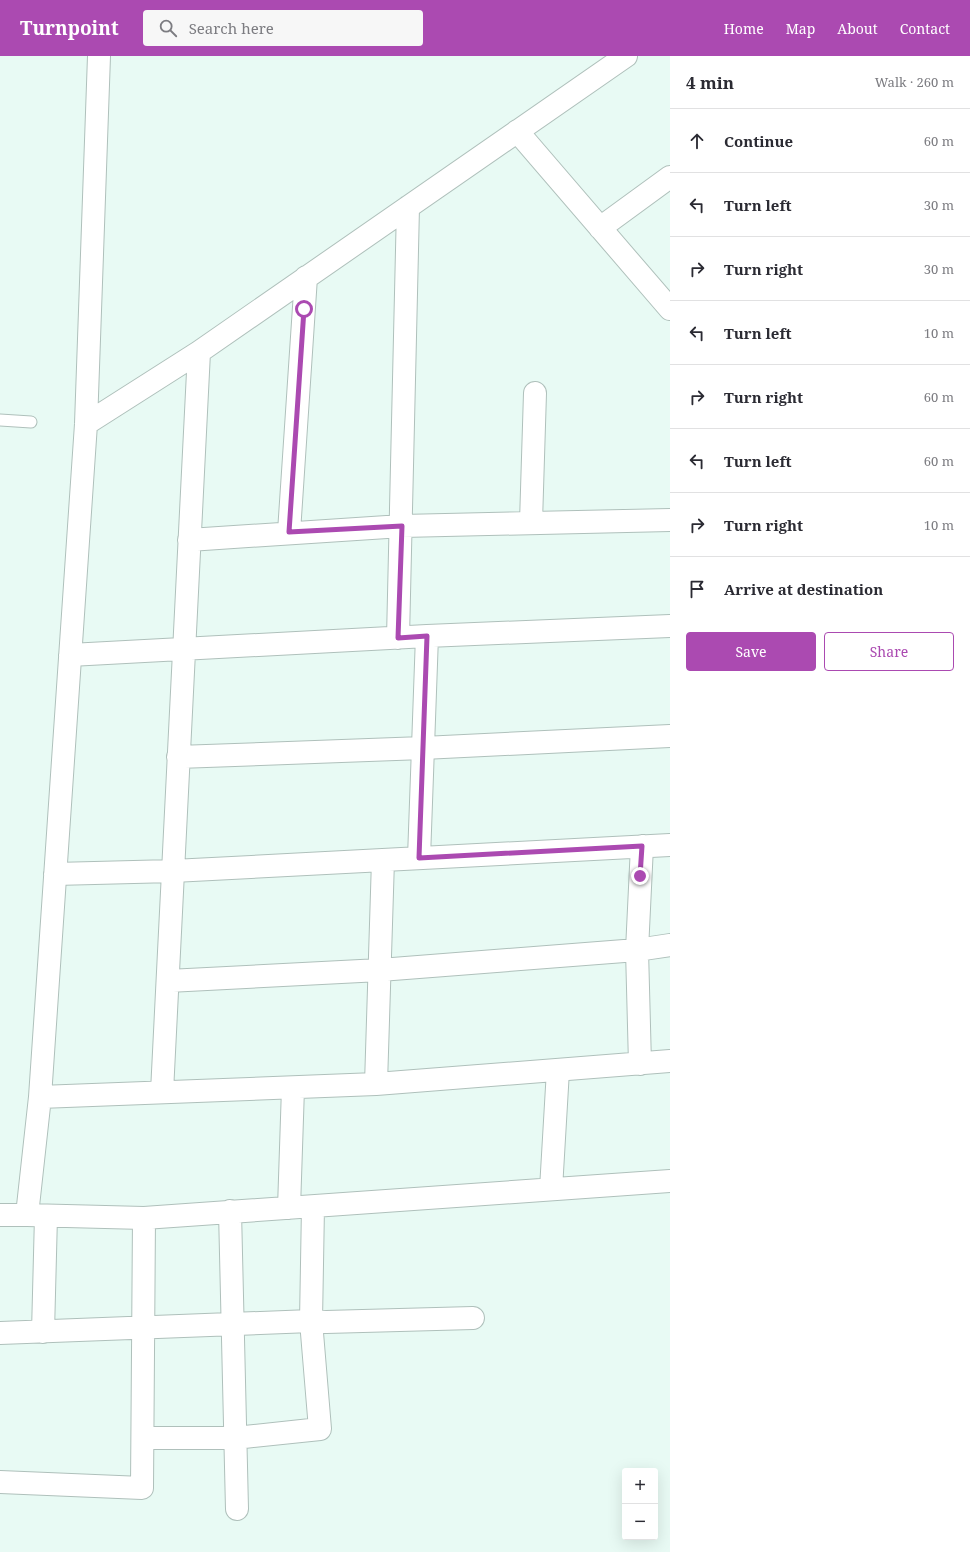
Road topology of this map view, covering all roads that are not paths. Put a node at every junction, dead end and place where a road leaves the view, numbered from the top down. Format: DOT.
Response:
graph roads {
  1 [pos="100,56"];
  2 [pos="626,56"];
  3 [pos="517,132"];
  4 [pos="670,177"];
  5 [pos="408,207"];
  6 [pos="600,228"];
  7 [pos="306,277"];
  8 [pos="670,309"];
  9 [pos="199,352"];
  10 [pos="535,393"];
  11 [pos="0,420"];
  12 [pos="31,422"];
  13 [pos="86,424"];
  14 [pos="670,520"];
  15 [pos="531,522"];
  16 [pos="402,526"];
  17 [pos="289,532"];
  18 [pos="189,540"];
  19 [pos="670,626"];
  20 [pos="427,636"];
  21 [pos="398,638"];
  22 [pos="184,649"];
  23 [pos="70,655"];
  24 [pos="670,736"];
  25 [pos="423,748"];
  26 [pos="178,757"];
  27 [pos="670,845"];
  28 [pos="642,846"];
  29 [pos="419,858"];
  30 [pos="383,860"];
  31 [pos="173,872"];
  32 [pos="55,874"];
  33 [pos="670,945"];
  34 [pos="637,950"];
  35 [pos="380,970"];
  36 [pos="168,981"];
  37 [pos="670,1061"];
  38 [pos="640,1064"];
  39 [pos="558,1070"];
  40 [pos="376,1084"];
  41 [pos="293,1088"];
  42 [pos="162,1092"];
  43 [pos="40,1097"];
  44 [pos="670,1181"];
  45 [pos="551,1189"];
  46 [pos="313,1207"];
  47 [pos="289,1208"];
  48 [pos="230,1211"];
  49 [pos="0,1215"];
  50 [pos="36,1216"];
  51 [pos="144,1218"];
  52 [pos="473,1318"];
  53 [pos="311,1321"];
  54 [pos="232,1324"];
  55 [pos="144,1328"];
  56 [pos="42,1332"];
  57 [pos="0,1333"];
  58 [pos="143,1438"];
  59 [pos="235,1438"];
  60 [pos="0,1482"];
  61 [pos="237,1509"];
  1 -- 13 [label="street"];
  2 -- 3 [label="street"];
  3 -- 5 [label="street"];
  3 -- 6 [label="street"];
  4 -- 6 [label="street"];
  5 -- 7 [label="street"];
  5 -- 16 [label="street"];
  6 -- 8 [label="street"];
  7 -- 9 [label="street"];
  7 -- 17 [label="street"];
  9 -- 13 [label="street"];
  9 -- 18 [label="street"];
  10 -- 15 [label="street"];
  11 -- 12 [label="lane"];
  13 -- 23 [label="street"];
  14 -- 15 [label="street"];
  15 -- 16 [label="street"];
  16 -- 17 [label="street"];
  16 -- 21 [label="street"];
  17 -- 18 [label="street"];
  18 -- 22 [label="street"];
  19 -- 20 [label="street"];
  20 -- 21 [label="street"];
  20 -- 25 [label="street"];
  21 -- 22 [label="street"];
  22 -- 23 [label="street"];
  22 -- 26 [label="street"];
  23 -- 32 [label="street"];
  24 -- 25 [label="street"];
  25 -- 26 [label="street"];
  25 -- 29 [label="street"];
  26 -- 31 [label="street"];
  27 -- 28 [label="street"];
  28 -- 29 [label="street"];
  28 -- 34 [label="street"];
  29 -- 30 [label="street"];
  30 -- 31 [label="street"];
  30 -- 35 [label="street"];
  31 -- 32 [label="street"];
  31 -- 36 [label="street"];
  32 -- 43 [label="street"];
  33 -- 34 [label="street"];
  34 -- 35 [label="street"];
  34 -- 38 [label="street"];
  35 -- 36 [label="street"];
  35 -- 40 [label="street"];
  36 -- 42 [label="street"];
  37 -- 38 [label="street"];
  38 -- 39 [label="street"];
  39 -- 40 [label="street"];
  39 -- 45 [label="street"];
  40 -- 41 [label="street"];
  41 -- 42 [label="street"];
  41 -- 47 [label="street"];
  42 -- 43 [label="street"];
  43 -- 50 [label="street"];
  44 -- 45 [label="street"];
  45 -- 46 [label="street"];
  46 -- 47 [label="street"];
  46 -- 53 [label="street"];
  47 -- 48 [label="street"];
  48 -- 51 [label="street"];
  48 -- 54 [label="street"];
  49 -- 50 [label="street"];
  50 -- 51 [label="street"];
  50 -- 56 [label="street"];
  51 -- 55 [label="street"];
  52 -- 53 [label="street"];
  53 -- 54 [label="street"];
  53 -- 59 [label="street"];
  54 -- 55 [label="street"];
  54 -- 59 [label="street"];
  55 -- 56 [label="street"];
  55 -- 58 [label="street"];
  56 -- 57 [label="street"];
  58 -- 59 [label="street"];
  58 -- 60 [label="street"];
  59 -- 61 [label="street"];
}
